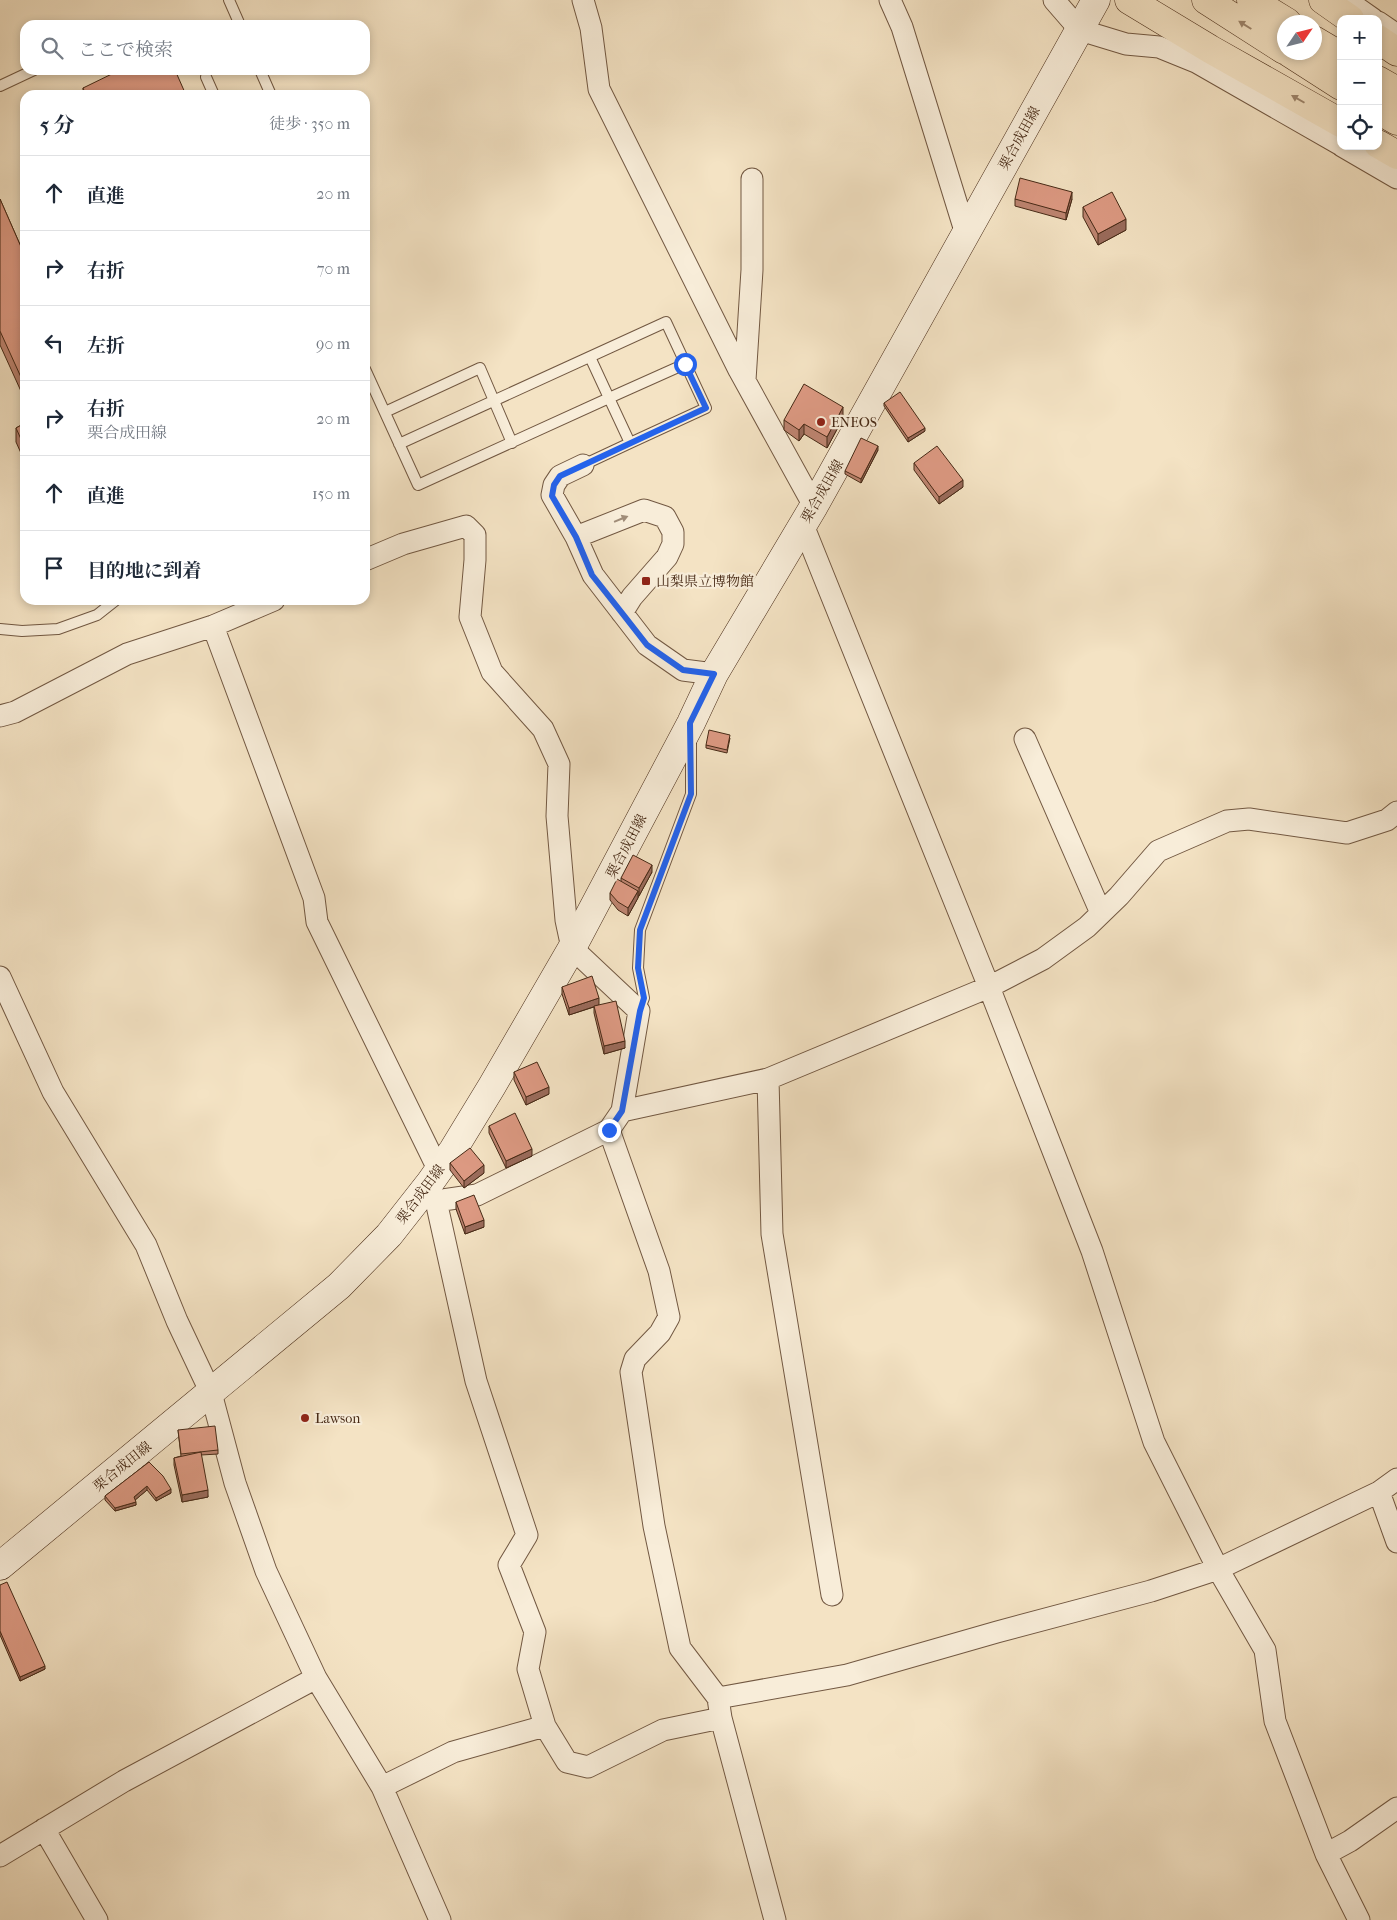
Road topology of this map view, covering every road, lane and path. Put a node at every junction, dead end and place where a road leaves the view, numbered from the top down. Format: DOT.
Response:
graph roads {
  1 [pos="229,0"];
  2 [pos="583,0"];
  3 [pos="890,0"];
  4 [pos="1054,0"];
  5 [pos="1096,0"];
  6 [pos="1129,0"];
  7 [pos="1206,0"];
  8 [pos="1251,0"];
  9 [pos="1323,0"];
  10 [pos="1346,0"];
  11 [pos="1344,15"];
  12 [pos="1367,15"];
  13 [pos="1277,16"];
  14 [pos="238,20"];
  15 [pos="1382,25"];
  16 [pos="1080,30"];
  17 [pos="1397,35"];
  18 [pos="1382,42"];
  19 [pos="1322,45"];
  20 [pos="1277,46"];
  21 [pos="1397,52"];
  22 [pos="1337,54"];
  23 [pos="1300,60"];
  24 [pos="23,75"];
  25 [pos="262,75"];
  26 [pos="206,77"];
  27 [pos="1337,83"];
  28 [pos="1382,83"];
  29 [pos="0,86"];
  30 [pos="212,90"];
  31 [pos="269,90"];
  32 [pos="1397,92"];
  33 [pos="1382,113"];
  34 [pos="1337,121"];
  35 [pos="1397,122"];
  36 [pos="1337,144"];
  37 [pos="1382,146"];
  38 [pos="1348,150"];
  39 [pos="1397,155"];
  40 [pos="1397,178"];
  41 [pos="752,179"];
  42 [pos="966,234"];
  43 [pos="590,357"];
  44 [pos="685,364"];
  45 [pos="370,380"];
  46 [pos="745,380"];
  47 [pos="609,398"];
  48 [pos="494,401"];
  49 [pos="384,412"];
  50 [pos="512,443"];
  51 [pos="630,443"];
  52 [pos="400,444"];
  53 [pos="583,465"];
  54 [pos="808,516"];
  55 [pos="576,537"];
  56 [pos="370,558"];
  57 [pos="110,605"];
  58 [pos="262,605"];
  59 [pos="622,613"];
  60 [pos="213,626"];
  61 [pos="0,629"];
  62 [pos="714,674"];
  63 [pos="0,716"];
  64 [pos="690,723"];
  65 [pos="1025,739"];
  66 [pos="1397,812"];
  67 [pos="1101,913"];
  68 [pos="572,948"];
  69 [pos="0,977"];
  70 [pos="989,988"];
  71 [pos="640,1011"];
  72 [pos="768,1079"];
  73 [pos="622,1111"];
  74 [pos="609,1130"];
  75 [pos="435,1186"];
  76 [pos="211,1393"];
  77 [pos="1397,1479"];
  78 [pos="1379,1492"];
  79 [pos="1397,1542"];
  80 [pos="1,1563"];
  81 [pos="1218,1569"];
  82 [pos="832,1595"];
  83 [pos="316,1678"];
  84 [pos="720,1708"];
  85 [pos="545,1726"];
  86 [pos="382,1787"];
  87 [pos="1397,1808"];
  88 [pos="44,1829"];
  89 [pos="1326,1854"];
  90 [pos="0,1856"];
  91 [pos="97,1920"];
  92 [pos="440,1920"];
  93 [pos="775,1920"];
  94 [pos="1359,1920"];
  1 -- 14 [label="lane"];
  2 -- 46 [label="street"];
  3 -- 42 [label="street"];
  4 -- 16 [label="street"];
  5 -- 16 [label="main road, 栗合成田線"];
  34 -- 6 [label="highway, one-way"];
  20 -- 7 [label="highway, one-way"];
  8 -- 13 [label="highway"];
  9 -- 11 [label="highway"];
  10 -- 12 [label="street"];
  15 -- 17 [label="street"];
  16 -- 36 [label="street"];
  16 -- 42 [label="main road, 栗合成田線"];
  18 -- 21 [label="highway"];
  19 -- 22 [label="highway"];
  23 -- 27 [label="highway"];
  24 -- 29 [label="lane"];
  25 -- 31 [label="lane"];
  26 -- 30 [label="lane"];
  28 -- 32 [label="highway"];
  33 -- 35 [label="highway"];
  37 -- 39 [label="highway"];
  38 -- 40 [label="street"];
  41 -- 46 [label="street"];
  42 -- 54 [label="main road, 栗合成田線"];
  43 -- 44 [label="lane"];
  43 -- 47 [label="lane"];
  43 -- 48 [label="lane"];
  44 -- 47 [label="lane"];
  44 -- 51 [label="lane"];
  45 -- 49 [label="lane"];
  46 -- 54 [label="street"];
  47 -- 50 [label="lane"];
  47 -- 51 [label="lane"];
  48 -- 49 [label="lane"];
  48 -- 50 [label="lane"];
  48 -- 52 [label="lane"];
  49 -- 52 [label="lane"];
  50 -- 52 [label="lane"];
  51 -- 53 [label="lane"];
  53 -- 55 [label="street"];
  54 -- 62 [label="main road, 栗合成田線"];
  54 -- 70 [label="street"];
  55 -- 59 [label="street"];
  55 -- 59 [label="street, one-way"];
  56 -- 68 [label="street"];
  57 -- 61 [label="lane"];
  58 -- 60 [label="street"];
  59 -- 62 [label="street"];
  60 -- 63 [label="street"];
  60 -- 75 [label="street"];
  62 -- 64 [label="main road, 栗合成田線"];
  64 -- 68 [label="main road, 栗合成田線"];
  64 -- 71 [label="lane"];
  65 -- 67 [label="street"];
  66 -- 67 [label="street"];
  67 -- 70 [label="street"];
  68 -- 71 [label="street"];
  68 -- 75 [label="main road, 栗合成田線"];
  69 -- 76 [label="street"];
  70 -- 72 [label="street"];
  70 -- 81 [label="street"];
  71 -- 73 [label="street"];
  72 -- 73 [label="street"];
  72 -- 82 [label="street"];
  73 -- 74 [label="street"];
  74 -- 75 [label="street"];
  74 -- 84 [label="street"];
  75 -- 76 [label="main road, 栗合成田線"];
  75 -- 85 [label="street"];
  76 -- 80 [label="main road, 栗合成田線"];
  76 -- 83 [label="street"];
  77 -- 78 [label="street"];
  78 -- 79 [label="street"];
  78 -- 81 [label="street"];
  81 -- 84 [label="street"];
  81 -- 89 [label="street"];
  83 -- 86 [label="street"];
  83 -- 88 [label="street"];
  84 -- 85 [label="street"];
  84 -- 93 [label="street"];
  85 -- 86 [label="street"];
  86 -- 92 [label="street"];
  87 -- 89 [label="street"];
  88 -- 90 [label="street"];
  88 -- 91 [label="street"];
  89 -- 94 [label="street"];
}
